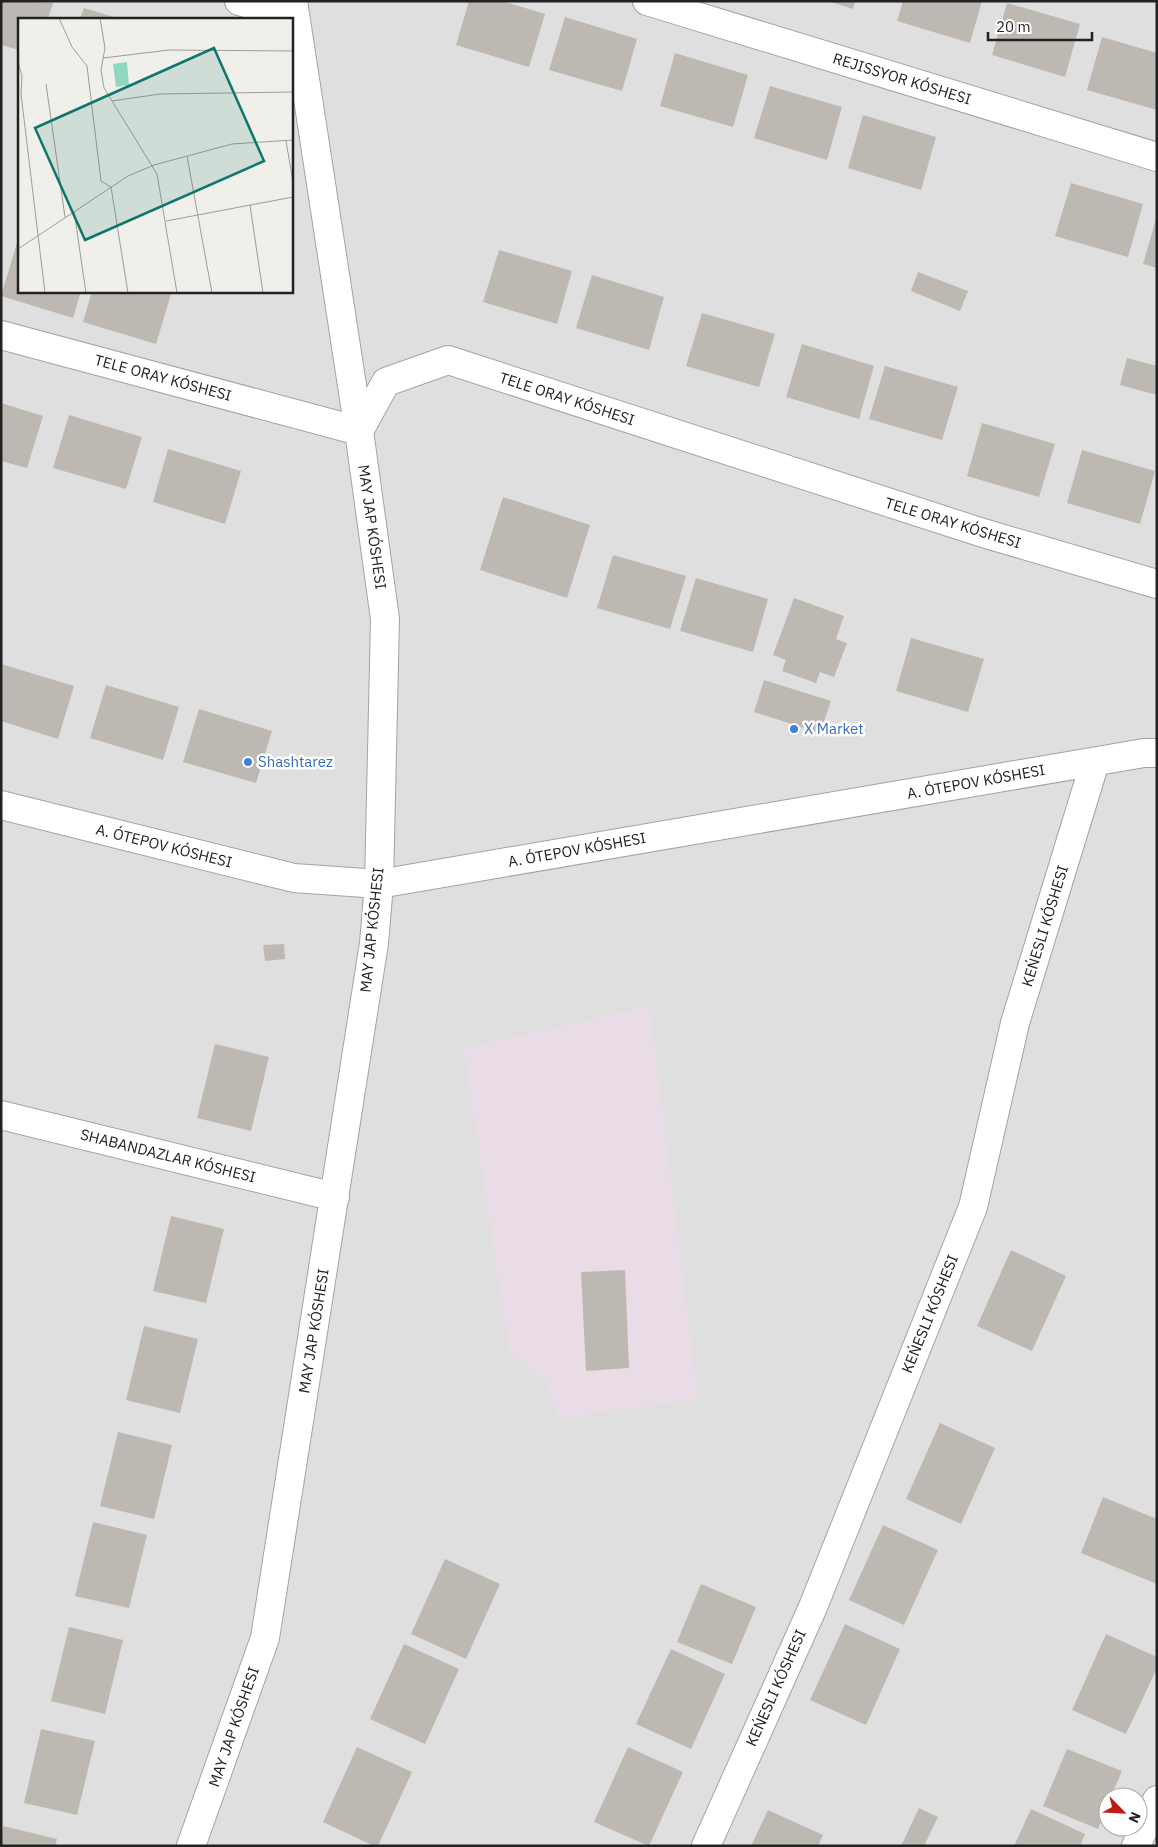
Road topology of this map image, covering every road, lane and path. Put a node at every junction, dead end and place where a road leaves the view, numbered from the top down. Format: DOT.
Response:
graph roads {
  1 [pos="239,1"];
  2 [pos="647,1"];
  3 [pos="294,9"];
  4 [pos="1157,157"];
  5 [pos="1,335"];
  6 [pos="359,431"];
  7 [pos="1157,584"];
  8 [pos="1157,753"];
  9 [pos="1095,762"];
  10 [pos="1,805"];
  11 [pos="379,884"];
  12 [pos="1,1115"];
  13 [pos="335,1197"];
  14 [pos="1157,1800"];
  15 [pos="191,1846"];
  16 [pos="706,1846"];
  17 [pos="1136,1846"];
  1 -- 3 [label="street"];
  2 -- 4 [label="street, REJISSYOR KÓSHESI"];
  3 -- 6 [label="street, MAY JAP KÓSHESI"];
  5 -- 6 [label="street, TELE ORAY KÓSHESI"];
  6 -- 7 [label="street, TELE ORAY KÓSHESI"];
  6 -- 11 [label="street, MAY JAP KÓSHESI"];
  8 -- 9 [label="street, A. ÓTEPOV KÓSHESI"];
  9 -- 11 [label="street, A. ÓTEPOV KÓSHESI"];
  9 -- 16 [label="street, KEŃESLI KÓSHESI"];
  10 -- 11 [label="street, A. ÓTEPOV KÓSHESI"];
  11 -- 13 [label="street, MAY JAP KÓSHESI"];
  12 -- 13 [label="street, SHABANDAZLAR KÓSHESI"];
  13 -- 15 [label="street, MAY JAP KÓSHESI"];
  14 -- 17 [label="street"];
}
